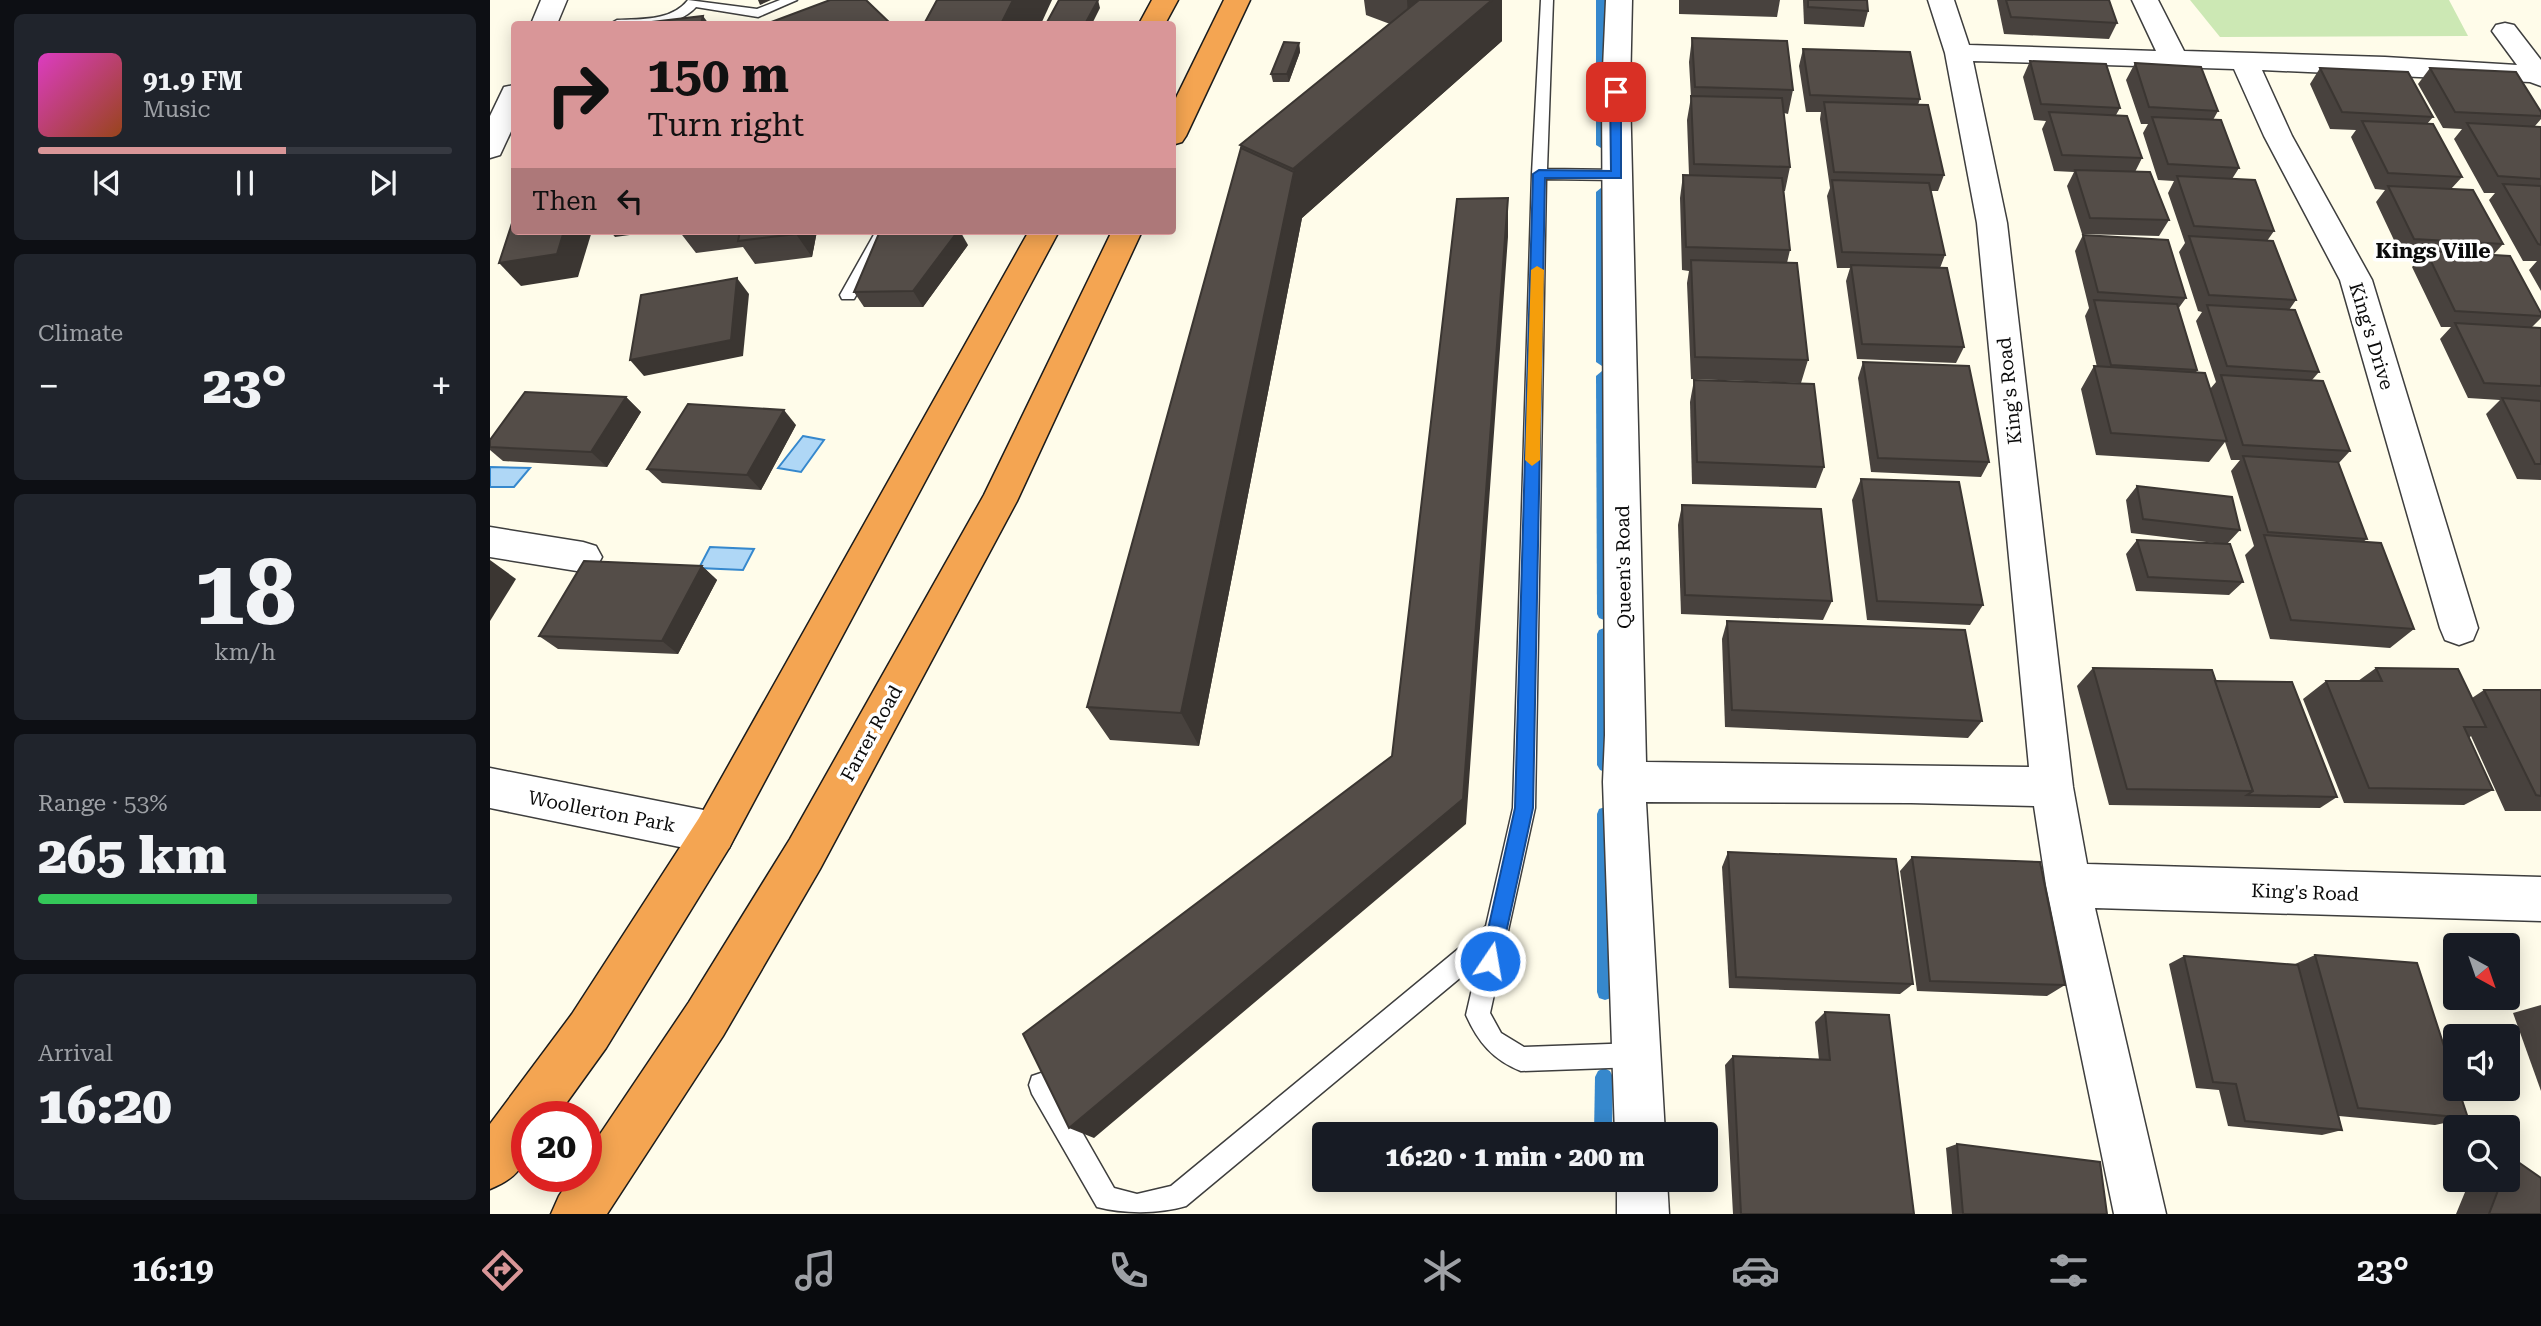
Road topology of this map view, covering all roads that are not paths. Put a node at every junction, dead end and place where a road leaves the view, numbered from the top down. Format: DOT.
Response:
graph roads {
  1 [pos="554,0"];
  2 [pos="791,0"];
  3 [pos="1165,0"];
  4 [pos="1237,0"];
  5 [pos="1548,0"];
  6 [pos="1619,0"];
  7 [pos="1941,0"];
  8 [pos="2145,0"];
  9 [pos="695,2"];
  10 [pos="545,21"];
  11 [pos="649,21"];
  12 [pos="1154,21"];
  13 [pos="2505,31"];
  14 [pos="1958,52"];
  15 [pos="2173,57"];
  16 [pos="2244,60"];
  17 [pos="2540,76"];
  18 [pos="511,100"];
  19 [pos="1176,128"];
  20 [pos="490,149"];
  21 [pos="511,158"];
  22 [pos="490,161"];
  23 [pos="1539,174"];
  24 [pos="1617,175"];
  25 [pos="882,235"];
  26 [pos="1042,235"];
  27 [pos="1125,235"];
  28 [pos="848,295"];
  29 [pos="490,542"];
  30 [pos="583,557"];
  31 [pos="2459,628"];
  32 [pos="1624,782"];
  33 [pos="2052,787"];
  34 [pos="490,788"];
  35 [pos="713,833"];
  36 [pos="2068,885"];
  37 [pos="2541,898"];
  38 [pos="1496,933"];
  39 [pos="1637,1055"];
  40 [pos="1041,1085"];
  41 [pos="539,1101"];
  42 [pos="1640,1122"];
  43 [pos="511,1137"];
  44 [pos="490,1164"];
  45 [pos="1642,1192"];
  46 [pos="577,1214"];
  47 [pos="1643,1214"];
  48 [pos="2140,1214"];
  1 -- 10 [label="street"];
  2 -- 9 [label="lane"];
  3 -- 12 [label="highway"];
  4 -- 19 [label="highway"];
  5 -- 23 [label="lane"];
  6 -- 24 [label="street, Queen's Road"];
  7 -- 14 [label="street, King's Road"];
  8 -- 15 [label="street"];
  9 -- 11 [label="lane"];
  13 -- 17 [label="street"];
  14 -- 15 [label="street"];
  14 -- 33 [label="street, King's Road"];
  15 -- 16 [label="street"];
  16 -- 17 [label="street"];
  16 -- 31 [label="street, King's Drive"];
  18 -- 20 [label="street"];
  21 -- 22 [label="street"];
  23 -- 24 [label="lane"];
  23 -- 38 [label="lane"];
  24 -- 32 [label="street, Queen's Road"];
  25 -- 28 [label="lane"];
  26 -- 35 [label="highway"];
  27 -- 46 [label="highway, Farrer Road"];
  29 -- 30 [label="street"];
  32 -- 33 [label="street"];
  32 -- 39 [label="street, Queen's Road"];
  33 -- 36 [label="street, King's Road"];
  34 -- 35 [label="street, Woollerton Park"];
  35 -- 41 [label="highway"];
  36 -- 37 [label="street, King's Road"];
  36 -- 48 [label="street, King's Road"];
  38 -- 39 [label="lane"];
  38 -- 40 [label="lane"];
  39 -- 42 [label="street, Queen's Road"];
  43 -- 44 [label="highway"];
  45 -- 47 [label="street"];
}
